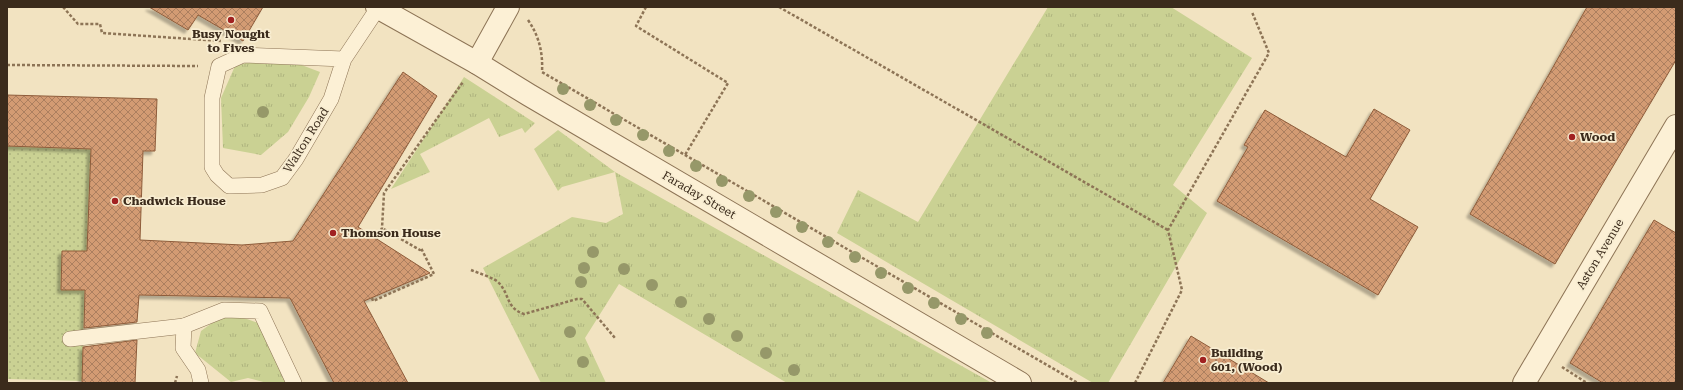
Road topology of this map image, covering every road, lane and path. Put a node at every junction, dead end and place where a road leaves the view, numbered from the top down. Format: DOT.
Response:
graph roads {
  1 [pos="63,7"];
  2 [pos="377,7"];
  3 [pos="646,7"];
  4 [pos="779,7"];
  5 [pos="516,12"];
  6 [pos="1252,12"];
  7 [pos="243,55"];
  8 [pos="344,59"];
  9 [pos="476,63"];
  10 [pos="7,64"];
  11 [pos="219,66"];
  12 [pos="1676,126"];
  13 [pos="685,155"];
  14 [pos="382,228"];
  15 [pos="1168,230"];
  16 [pos="376,238"];
  17 [pos="471,270"];
  18 [pos="372,298"];
  19 [pos="184,326"];
  20 [pos="615,338"];
  21 [pos="70,339"];
  22 [pos="1541,355"];
  23 [pos="201,383"];
  24 [pos="294,383"];
  25 [pos="1020,383"];
  26 [pos="1078,383"];
  27 [pos="1135,383"];
  28 [pos="1524,383"];
  29 [pos="1588,383"];
  1 -- 7 [label="path"];
  2 -- 8 [label="lane, Walton Road"];
  2 -- 9 [label="street, Faraday Street"];
  3 -- 13 [label="path"];
  4 -- 15 [label="path"];
  5 -- 9 [label="street"];
  5 -- 13 [label="path"];
  6 -- 15 [label="path"];
  7 -- 8 [label="lane"];
  7 -- 11 [label="lane"];
  8 -- 11 [label="lane, Walton Road"];
  9 -- 14 [label="path"];
  9 -- 25 [label="street, Faraday Street"];
  10 -- 11 [label="path"];
  12 -- 22 [label="street, Aston Avenue"];
  13 -- 26 [label="path"];
  14 -- 16 [label="path"];
  14 -- 18 [label="path"];
  15 -- 27 [label="path"];
  17 -- 20 [label="path"];
  19 -- 21 [label="lane"];
  19 -- 23 [label="lane"];
  19 -- 24 [label="lane"];
  22 -- 28 [label="street, Aston Avenue"];
  22 -- 29 [label="path"];
}
